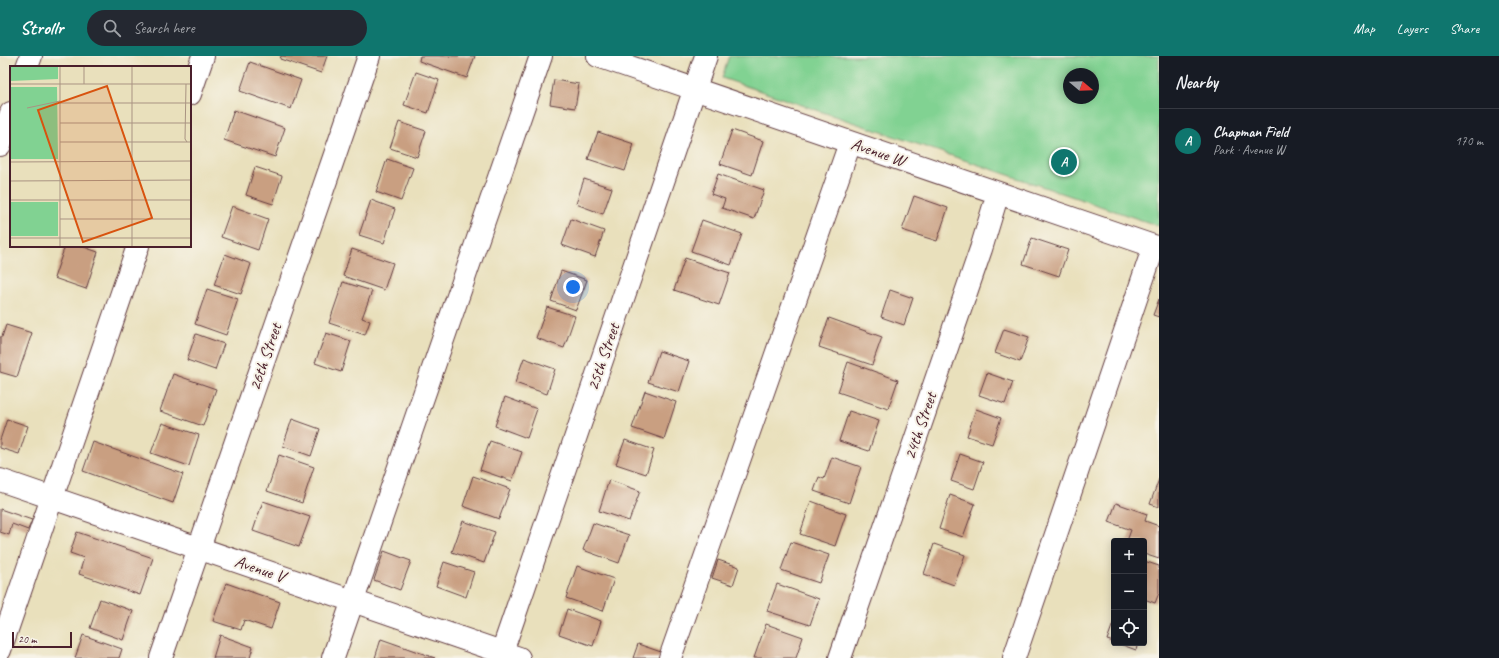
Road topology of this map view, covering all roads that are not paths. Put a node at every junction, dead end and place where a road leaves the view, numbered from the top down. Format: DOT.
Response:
graph roads {
  1 [pos="31,56"];
  2 [pos="203,56"];
  3 [pos="369,56"];
  4 [pos="541,56"];
  5 [pos="598,56"];
  6 [pos="706,56"];
  7 [pos="27,66"];
  8 [pos="695,89"];
  9 [pos="191,91"];
  10 [pos="10,116"];
  11 [pos="850,143"];
  12 [pos="0,145"];
  13 [pos="998,193"];
  14 [pos="138,247"];
  15 [pos="1156,247"];
  16 [pos="0,480"];
  17 [pos="52,498"];
  18 [pos="199,548"];
  19 [pos="352,601"];
  20 [pos="0,650"];
  21 [pos="507,656"];
  22 [pos="161,658"];
  23 [pos="333,658"];
  24 [pos="670,658"];
  25 [pos="840,658"];
  26 [pos="1014,658"];
  1 -- 7 [label="street"];
  2 -- 9 [label="street"];
  3 -- 18 [label="street, 26th Street"];
  4 -- 19 [label="street"];
  5 -- 8 [label="street, Avenue W"];
  6 -- 8 [label="street, 25th Street"];
  8 -- 11 [label="street, Avenue W"];
  8 -- 21 [label="street, 25th Street"];
  10 -- 12 [label="street"];
  11 -- 13 [label="street, Avenue W"];
  11 -- 24 [label="street"];
  13 -- 15 [label="street, Avenue W"];
  13 -- 25 [label="street, 24th Street"];
  14 -- 17 [label="street"];
  15 -- 26 [label="street"];
  16 -- 17 [label="street, Avenue V"];
  17 -- 18 [label="street, Avenue V"];
  17 -- 20 [label="street"];
  18 -- 19 [label="street, Avenue V"];
  18 -- 22 [label="street, 26th Street"];
  19 -- 21 [label="street, Avenue V"];
  19 -- 23 [label="street"];
}
